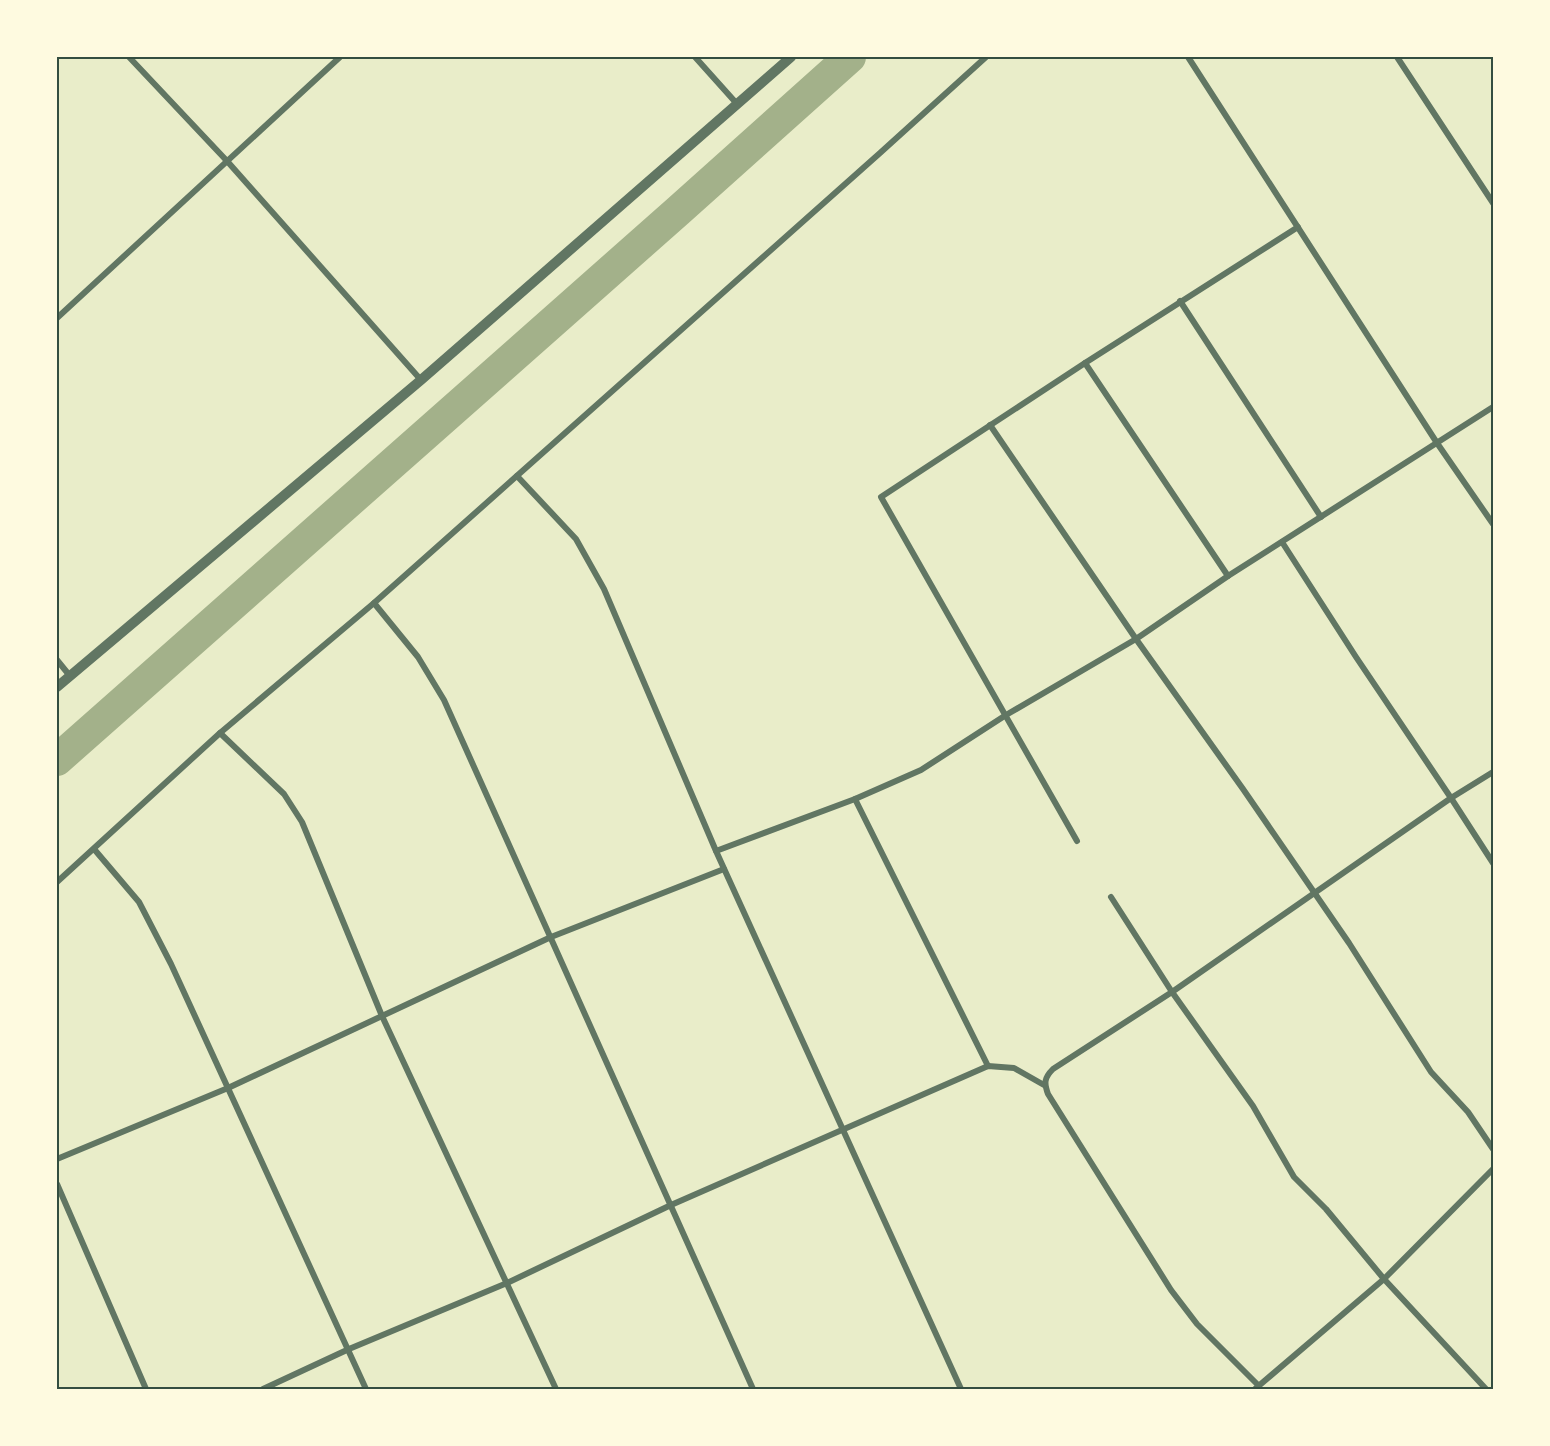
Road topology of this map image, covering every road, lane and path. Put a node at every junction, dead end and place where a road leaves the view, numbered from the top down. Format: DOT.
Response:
graph roads {
  1 [pos="129,57"];
  2 [pos="340,57"];
  3 [pos="695,57"];
  4 [pos="791,57"];
  5 [pos="986,57"];
  6 [pos="1188,57"];
  7 [pos="1397,57"];
  8 [pos="738,105"];
  9 [pos="226,161"];
  10 [pos="1493,203"];
  11 [pos="1298,226"];
  12 [pos="1180,301"];
  13 [pos="57,318"];
  14 [pos="1085,363"];
  15 [pos="421,380"];
  16 [pos="1493,407"];
  17 [pos="990,425"];
  18 [pos="1437,443"];
  19 [pos="517,476"];
  20 [pos="1322,517"];
  21 [pos="1493,524"];
  22 [pos="1282,542"];
  23 [pos="1228,576"];
  24 [pos="374,603"];
  25 [pos="1136,639"];
  26 [pos="57,660"];
  27 [pos="70,676"];
  28 [pos="57,687"];
  29 [pos="1005,716"];
  30 [pos="220,734"];
  31 [pos="1493,772"];
  32 [pos="1451,798"];
  33 [pos="855,799"];
  34 [pos="1077,841"];
  35 [pos="94,849"];
  36 [pos="716,852"];
  37 [pos="1493,862"];
  38 [pos="724,869"];
  39 [pos="57,882"];
  40 [pos="1314,892"];
  41 [pos="1111,897"];
  42 [pos="551,937"];
  43 [pos="1172,992"];
  44 [pos="382,1016"];
  45 [pos="988,1066"];
  46 [pos="1044,1085"];
  47 [pos="228,1088"];
  48 [pos="843,1130"];
  49 [pos="1493,1149"];
  50 [pos="57,1159"];
  51 [pos="1493,1169"];
  52 [pos="57,1184"];
  53 [pos="671,1205"];
  54 [pos="1384,1279"];
  55 [pos="507,1283"];
  56 [pos="349,1349"];
  57 [pos="1256,1387"];
  58 [pos="146,1389"];
  59 [pos="263,1389"];
  60 [pos="366,1389"];
  61 [pos="556,1389"];
  62 [pos="753,1389"];
  63 [pos="961,1389"];
  64 [pos="1486,1389"];
  1 -- 9 [label="street"];
  2 -- 9 [label="street"];
  3 -- 8 [label="street"];
  4 -- 8 [label="street"];
  5 -- 19 [label="street"];
  6 -- 11 [label="street"];
  7 -- 10 [label="street"];
  8 -- 15 [label="street"];
  9 -- 13 [label="street"];
  9 -- 15 [label="street"];
  11 -- 12 [label="street"];
  11 -- 18 [label="street"];
  12 -- 14 [label="street"];
  12 -- 20 [label="street"];
  14 -- 17 [label="street"];
  14 -- 23 [label="street"];
  15 -- 27 [label="street"];
  16 -- 18 [label="street"];
  17 -- 25 [label="street"];
  17 -- 29 [label="street"];
  18 -- 20 [label="street"];
  18 -- 21 [label="street"];
  19 -- 24 [label="street"];
  19 -- 36 [label="street"];
  20 -- 22 [label="street"];
  22 -- 23 [label="street"];
  22 -- 32 [label="street"];
  23 -- 25 [label="street"];
  24 -- 30 [label="street"];
  24 -- 42 [label="street"];
  25 -- 29 [label="street"];
  25 -- 40 [label="street"];
  26 -- 27 [label="street"];
  27 -- 28 [label="street"];
  29 -- 33 [label="street"];
  29 -- 34 [label="street"];
  30 -- 35 [label="street"];
  30 -- 44 [label="street"];
  31 -- 32 [label="street"];
  32 -- 37 [label="street"];
  32 -- 40 [label="street"];
  33 -- 36 [label="street"];
  33 -- 45 [label="street"];
  35 -- 39 [label="street"];
  35 -- 47 [label="street"];
  36 -- 38 [label="street"];
  38 -- 42 [label="street"];
  38 -- 48 [label="street"];
  40 -- 43 [label="street"];
  40 -- 49 [label="street"];
  41 -- 43 [label="street"];
  42 -- 44 [label="street"];
  42 -- 53 [label="street"];
  43 -- 46 [label="street"];
  43 -- 54 [label="street"];
  44 -- 47 [label="street"];
  44 -- 55 [label="street"];
  45 -- 46 [label="street"];
  45 -- 48 [label="street"];
  46 -- 57 [label="street"];
  47 -- 50 [label="street"];
  47 -- 56 [label="street"];
  48 -- 53 [label="street"];
  48 -- 63 [label="street"];
  51 -- 54 [label="street"];
  52 -- 58 [label="street"];
  53 -- 55 [label="street"];
  53 -- 62 [label="street"];
  54 -- 57 [label="street"];
  54 -- 64 [label="street"];
  55 -- 56 [label="street"];
  55 -- 61 [label="street"];
  56 -- 59 [label="street"];
  56 -- 60 [label="street"];
}
